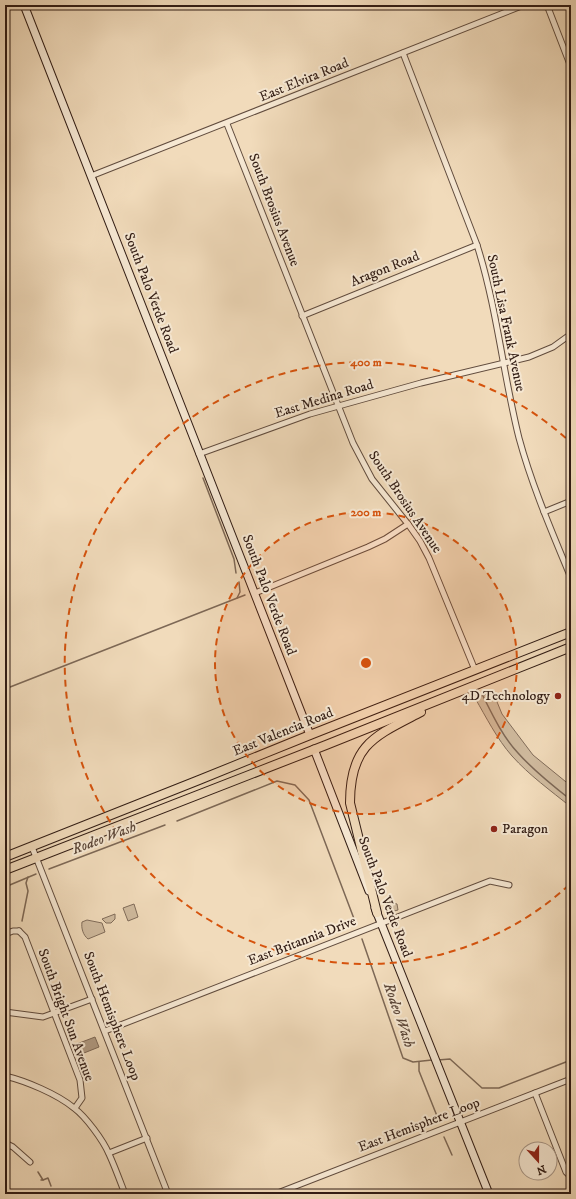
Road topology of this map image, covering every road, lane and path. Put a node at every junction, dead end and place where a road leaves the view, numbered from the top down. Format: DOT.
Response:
graph roads {
  1 [pos="24,5"];
  2 [pos="524,5"];
  3 [pos="547,5"];
  4 [pos="404,53"];
  5 [pos="571,67"];
  6 [pos="227,124"];
  7 [pos="91,176"];
  8 [pos="477,245"];
  9 [pos="302,316"];
  10 [pos="571,334"];
  11 [pos="504,363"];
  12 [pos="338,406"];
  13 [pos="199,454"];
  14 [pos="571,501"];
  15 [pos="544,512"];
  16 [pos="408,524"];
  17 [pos="571,578"];
  18 [pos="255,592"];
  19 [pos="571,632"];
  20 [pos="571,647"];
  21 [pos="475,670"];
  22 [pos="458,692"];
  23 [pos="310,734"];
  24 [pos="314,749"];
  25 [pos="32,847"];
  26 [pos="5,857"];
  27 [pos="37,858"];
  28 [pos="5,870"];
  29 [pos="509,885"];
  30 [pos="377,913"];
  31 [pos="381,923"];
  32 [pos="5,934"];
  33 [pos="92,999"];
  34 [pos="5,1012"];
  35 [pos="54,1013"];
  36 [pos="105,1031"];
  37 [pos="5,1076"];
  38 [pos="571,1079"];
  39 [pos="535,1093"];
  40 [pos="74,1108"];
  41 [pos="461,1122"];
  42 [pos="147,1138"];
  43 [pos="5,1143"];
  44 [pos="109,1153"];
  45 [pos="30,1162"];
  46 [pos="571,1177"];
  47 [pos="125,1194"];
  48 [pos="168,1194"];
  49 [pos="275,1194"];
  50 [pos="489,1194"];
  1 -- 7 [label="street, South Palo Verde Road"];
  2 -- 4 [label="street, East Elvira Road"];
  3 -- 5 [label="street"];
  4 -- 6 [label="street, East Elvira Road"];
  4 -- 8 [label="street, South Lisa Frank Avenue"];
  6 -- 7 [label="street, East Elvira Road"];
  6 -- 9 [label="street, South Brosius Avenue"];
  7 -- 13 [label="street, South Palo Verde Road"];
  8 -- 9 [label="street, Aragon Road"];
  8 -- 11 [label="street, South Lisa Frank Avenue"];
  9 -- 12 [label="street, South Brosius Avenue"];
  10 -- 11 [label="street, East Medina Road"];
  11 -- 12 [label="street, East Medina Road"];
  11 -- 15 [label="street, South Lisa Frank Avenue"];
  12 -- 13 [label="street, East Medina Road"];
  12 -- 16 [label="street, South Brosius Avenue"];
  13 -- 18 [label="street, South Palo Verde Road"];
  14 -- 15 [label="street"];
  15 -- 17 [label="street, South Lisa Frank Avenue"];
  16 -- 18 [label="street"];
  16 -- 21 [label="street, South Brosius Avenue"];
  18 -- 23 [label="street, South Palo Verde Road"];
  19 -- 21 [label="main road, East Valencia Road"];
  20 -- 22 [label="main road, East Valencia Road"];
  21 -- 23 [label="main road, East Valencia Road"];
  22 -- 24 [label="main road, East Valencia Road"];
  22 -- 30 [label="main road"];
  23 -- 24 [label="main road, South Palo Verde Road"];
  23 -- 25 [label="main road, East Valencia Road"];
  24 -- 27 [label="main road, East Valencia Road"];
  24 -- 30 [label="street, South Palo Verde Road"];
  25 -- 26 [label="main road, East Valencia Road"];
  25 -- 27 [label="street, South Hemisphere Loop"];
  27 -- 28 [label="main road, East Valencia Road"];
  27 -- 33 [label="street, South Hemisphere Loop"];
  29 -- 31 [label="street, East Britannia Drive"];
  30 -- 31 [label="street, South Palo Verde Road"];
  31 -- 36 [label="street, East Britannia Drive"];
  31 -- 41 [label="street, South Palo Verde Road"];
  32 -- 35 [label="street, South Bright Sun Avenue"];
  33 -- 35 [label="street"];
  33 -- 36 [label="street, South Hemisphere Loop"];
  34 -- 35 [label="street"];
  35 -- 40 [label="street, South Bright Sun Avenue"];
  36 -- 42 [label="street, South Hemisphere Loop"];
  37 -- 40 [label="street"];
  38 -- 39 [label="street, East Hemisphere Loop"];
  39 -- 41 [label="street, East Hemisphere Loop"];
  39 -- 46 [label="street"];
  40 -- 44 [label="street"];
  41 -- 49 [label="street, East Hemisphere Loop"];
  41 -- 50 [label="street, South Palo Verde Road"];
  42 -- 44 [label="street"];
  42 -- 48 [label="street, South Hemisphere Loop"];
  43 -- 45 [label="street"];
  44 -- 47 [label="street"];
}
